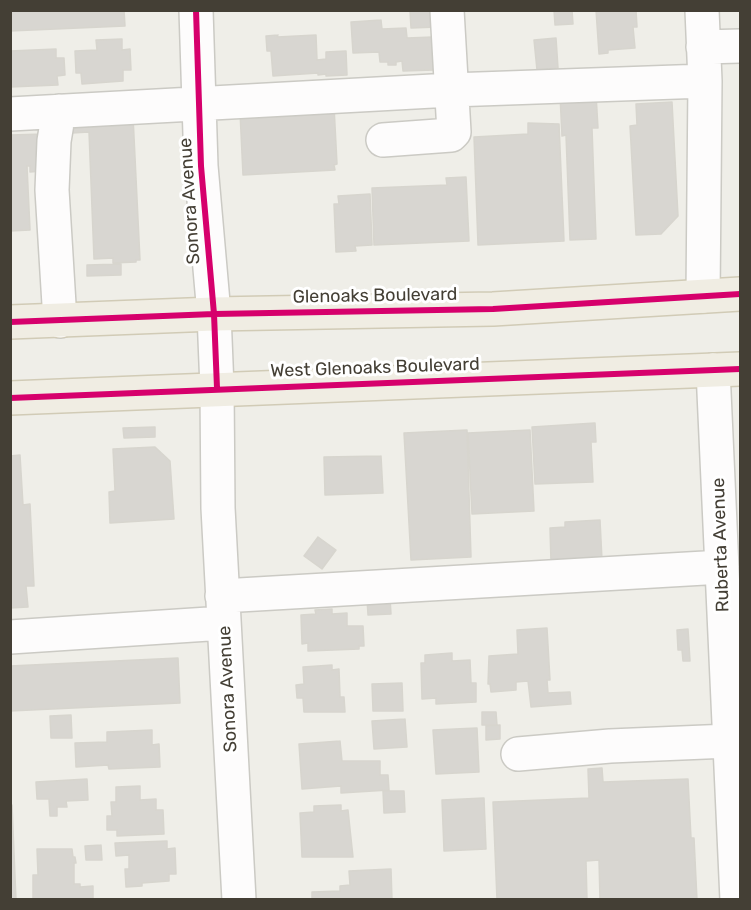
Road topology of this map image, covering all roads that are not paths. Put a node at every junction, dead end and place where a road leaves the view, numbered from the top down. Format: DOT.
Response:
graph roads {
  1 [pos="196,10"];
  2 [pos="447,10"];
  3 [pos="702,10"];
  4 [pos="741,46"];
  5 [pos="703,47"];
  6 [pos="705,81"];
  7 [pos="451,90"];
  8 [pos="200,104"];
  9 [pos="59,111"];
  10 [pos="10,114"];
  11 [pos="383,140"];
  12 [pos="741,294"];
  13 [pos="704,296"];
  14 [pos="214,314"];
  15 [pos="60,321"];
  16 [pos="10,322"];
  17 [pos="727,369"];
  18 [pos="217,388"];
  19 [pos="10,398"];
  20 [pos="722,567"];
  21 [pos="223,610"];
  22 [pos="10,637"];
  23 [pos="729,741"];
  24 [pos="518,754"];
  25 [pos="239,900"];
  26 [pos="737,900"];
  1 -- 8 [label="street, Sonora Avenue"];
  2 -- 7 [label="street"];
  3 -- 5 [label="street"];
  4 -- 5 [label="street"];
  5 -- 6 [label="street"];
  6 -- 7 [label="street"];
  6 -- 13 [label="street"];
  7 -- 8 [label="street"];
  7 -- 11 [label="street"];
  8 -- 9 [label="street"];
  8 -- 14 [label="street, Sonora Avenue"];
  9 -- 10 [label="street"];
  9 -- 15 [label="street"];
  12 -- 13 [label="main road, Glenoaks Boulevard"];
  13 -- 14 [label="main road, Glenoaks Boulevard"];
  14 -- 15 [label="main road, Glenoaks Boulevard"];
  14 -- 18 [label="street, Sonora Avenue"];
  15 -- 16 [label="main road, Glenoaks Boulevard"];
  17 -- 18 [label="main road, West Glenoaks Boulevard"];
  17 -- 20 [label="street, Ruberta Avenue"];
  18 -- 19 [label="main road, West Glenoaks Boulevard"];
  18 -- 21 [label="street, Sonora Avenue"];
  20 -- 21 [label="street"];
  20 -- 23 [label="street, Ruberta Avenue"];
  21 -- 22 [label="street"];
  21 -- 25 [label="street, Sonora Avenue"];
  23 -- 24 [label="street"];
  23 -- 26 [label="street, Ruberta Avenue"];
}
